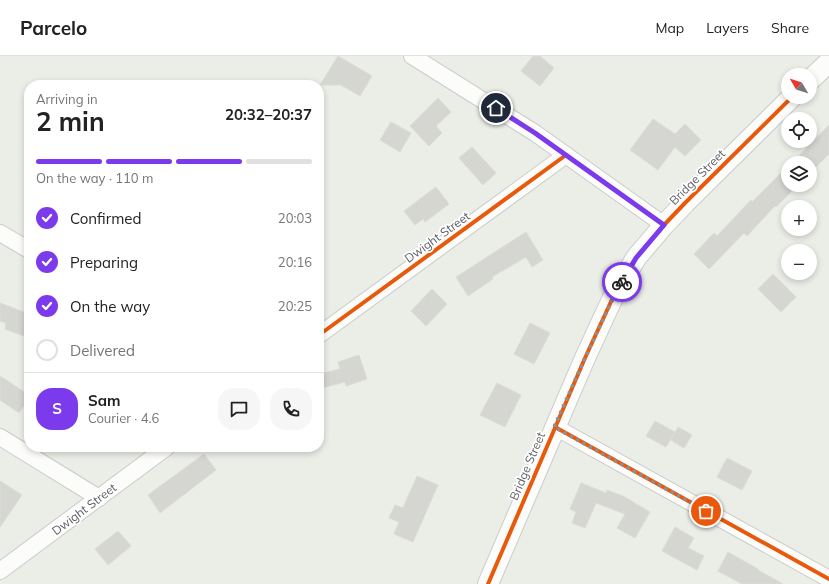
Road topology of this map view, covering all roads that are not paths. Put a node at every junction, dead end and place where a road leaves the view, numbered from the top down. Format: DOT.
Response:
graph roads {
  1 [pos="412,56"];
  2 [pos="829,62"];
  3 [pos="817,73"];
  4 [pos="785,104"];
  5 [pos="566,155"];
  6 [pos="664,225"];
  7 [pos="0,233"];
  8 [pos="24,247"];
  9 [pos="324,330"];
  10 [pos="554,427"];
  11 [pos="0,437"];
  12 [pos="24,452"];
  13 [pos="24,452"];
  14 [pos="160,452"];
  15 [pos="99,498"];
  16 [pos="0,571"];
  17 [pos="829,579"];
  18 [pos="488,584"];
  1 -- 5 [label="street"];
  2 -- 3 [label="street"];
  4 -- 6 [label="street, Bridge Street"];
  5 -- 6 [label="street"];
  5 -- 9 [label="street, Dwight Street"];
  6 -- 10 [label="street, Bridge Street"];
  7 -- 8 [label="street"];
  10 -- 17 [label="street"];
  10 -- 18 [label="street, Bridge Street"];
  11 -- 13 [label="street"];
  12 -- 15 [label="street"];
  14 -- 15 [label="street, Dwight Street"];
  15 -- 16 [label="street, Dwight Street"];
}
